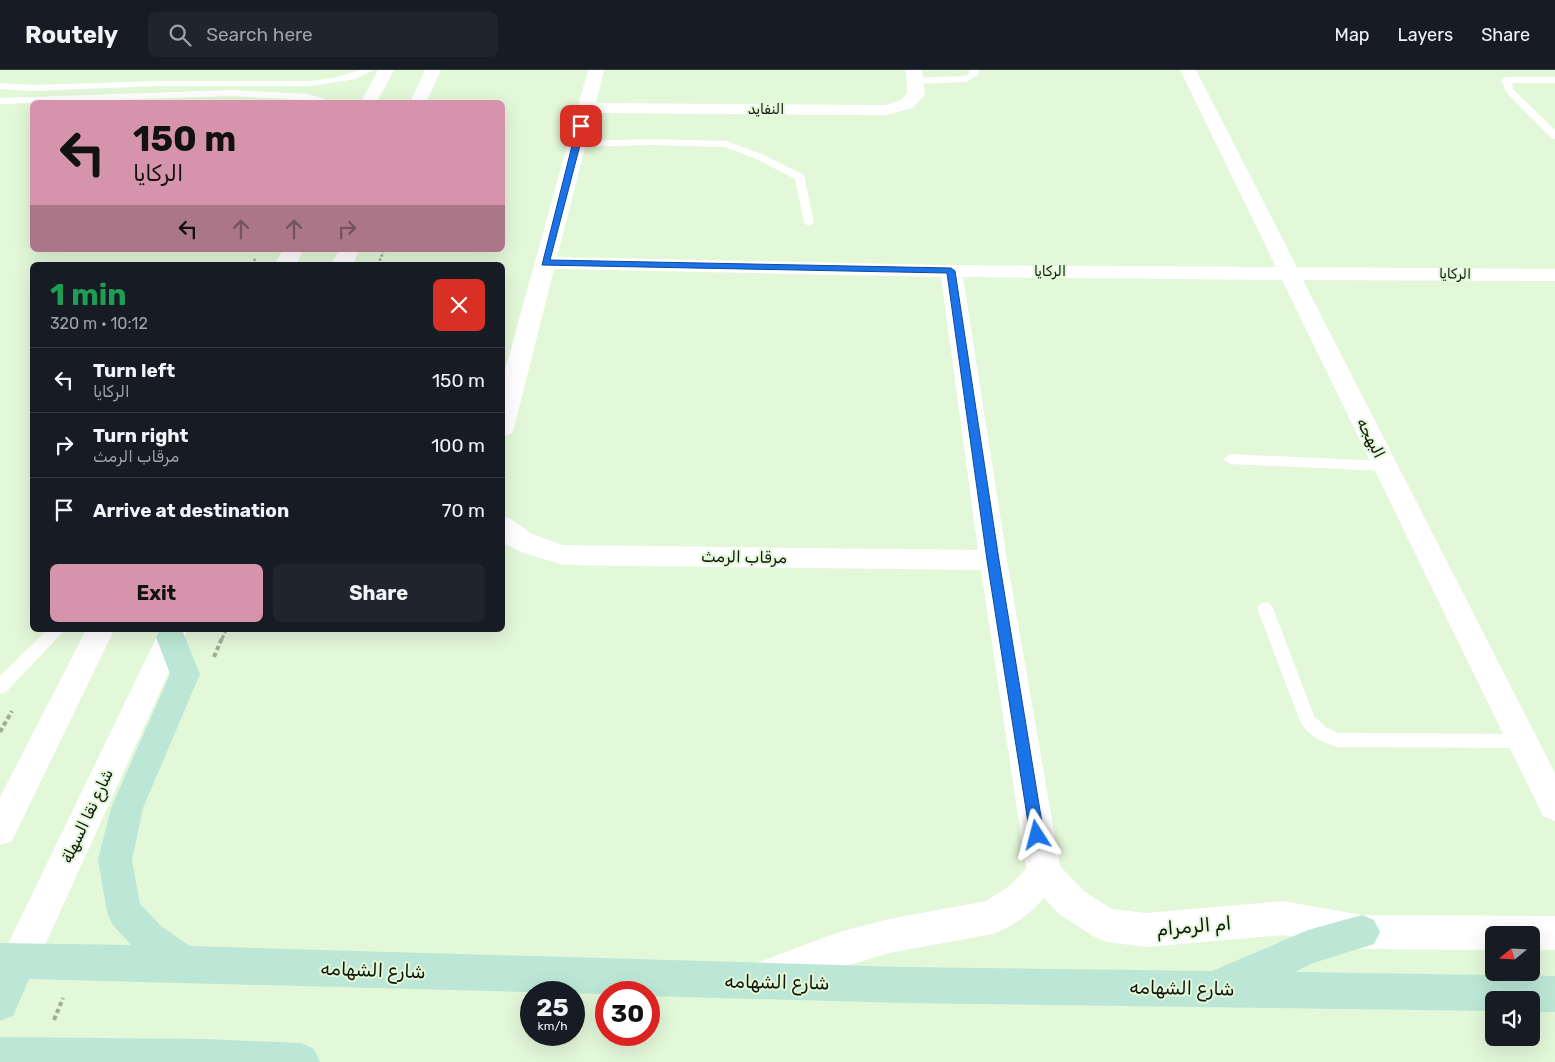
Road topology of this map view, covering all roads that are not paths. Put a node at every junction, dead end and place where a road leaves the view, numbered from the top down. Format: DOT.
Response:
graph roads {
  1 [pos="203,70"];
  2 [pos="368,70"];
  3 [pos="386,70"];
  4 [pos="433,70"];
  5 [pos="596,70"];
  6 [pos="974,70"];
  7 [pos="1188,70"];
  8 [pos="1497,70"];
  9 [pos="914,76"];
  10 [pos="1506,80"];
  11 [pos="1555,80"];
  12 [pos="200,83"];
  13 [pos="0,86"];
  14 [pos="321,100"];
  15 [pos="370,100"];
  16 [pos="419,100"];
  17 [pos="0,101"];
  18 [pos="586,108"];
  19 [pos="1555,136"];
  20 [pos="576,144"];
  21 [pos="809,223"];
  22 [pos="545,263"];
  23 [pos="951,271"];
  24 [pos="1288,272"];
  25 [pos="1555,275"];
  26 [pos="505,416"];
  27 [pos="1230,458"];
  28 [pos="1385,466"];
  29 [pos="505,529"];
  30 [pos="993,560"];
  31 [pos="1265,608"];
  32 [pos="55,632"];
  33 [pos="99,632"];
  34 [pos="173,633"];
  35 [pos="0,687"];
  36 [pos="1522,741"];
  37 [pos="1555,806"];
  38 [pos="0,830"];
  39 [pos="1044,874"];
  40 [pos="1362,932"];
  41 [pos="1555,933"];
  42 [pos="9,961"];
  43 [pos="185,964"];
  44 [pos="753,982"];
  45 [pos="1205,988"];
  46 [pos="1555,994"];
  47 [pos="0,1003"];
  48 [pos="0,1056"];
  49 [pos="201,1060"];
  50 [pos="301,1062"];
  1 -- 12 [label="lane"];
  2 -- 12 [label="lane"];
  3 -- 15 [label="street"];
  4 -- 16 [label="street"];
  5 -- 18 [label="street"];
  6 -- 9 [label="lane"];
  7 -- 24 [label="street, البهجه"];
  8 -- 10 [label="lane"];
  9 -- 18 [label="street, النفايد"];
  10 -- 11 [label="lane"];
  10 -- 19 [label="lane"];
  12 -- 13 [label="lane"];
  14 -- 17 [label="lane"];
  18 -- 20 [label="street"];
  20 -- 21 [label="lane"];
  20 -- 22 [label="street"];
  22 -- 23 [label="street, الركايا"];
  22 -- 26 [label="street"];
  23 -- 24 [label="street, الركايا"];
  23 -- 30 [label="street"];
  24 -- 25 [label="street, الركايا"];
  24 -- 28 [label="street, البهجه"];
  27 -- 28 [label="lane"];
  28 -- 36 [label="street, البهجه"];
  29 -- 30 [label="street, مرقاب الرمث"];
  30 -- 39 [label="street"];
  31 -- 36 [label="lane"];
  32 -- 35 [label="lane"];
  33 -- 38 [label="street"];
  34 -- 42 [label="street, شارع نقا السهلة"];
  34 -- 43 [label="main road"];
  36 -- 37 [label="street, البهجه"];
  39 -- 40 [label="street, ام الرمرام"];
  39 -- 44 [label="street"];
  40 -- 41 [label="street"];
  40 -- 45 [label="main road"];
  42 -- 43 [label="main road, شارع الشهامه"];
  42 -- 47 [label="main road, شارع نقا السهلة"];
  43 -- 44 [label="main road, شارع الشهامه"];
  44 -- 45 [label="main road, شارع الشهامه"];
  45 -- 46 [label="main road, شارع الشهامه"];
  48 -- 49 [label="main road"];
  49 -- 50 [label="main road"];
}
